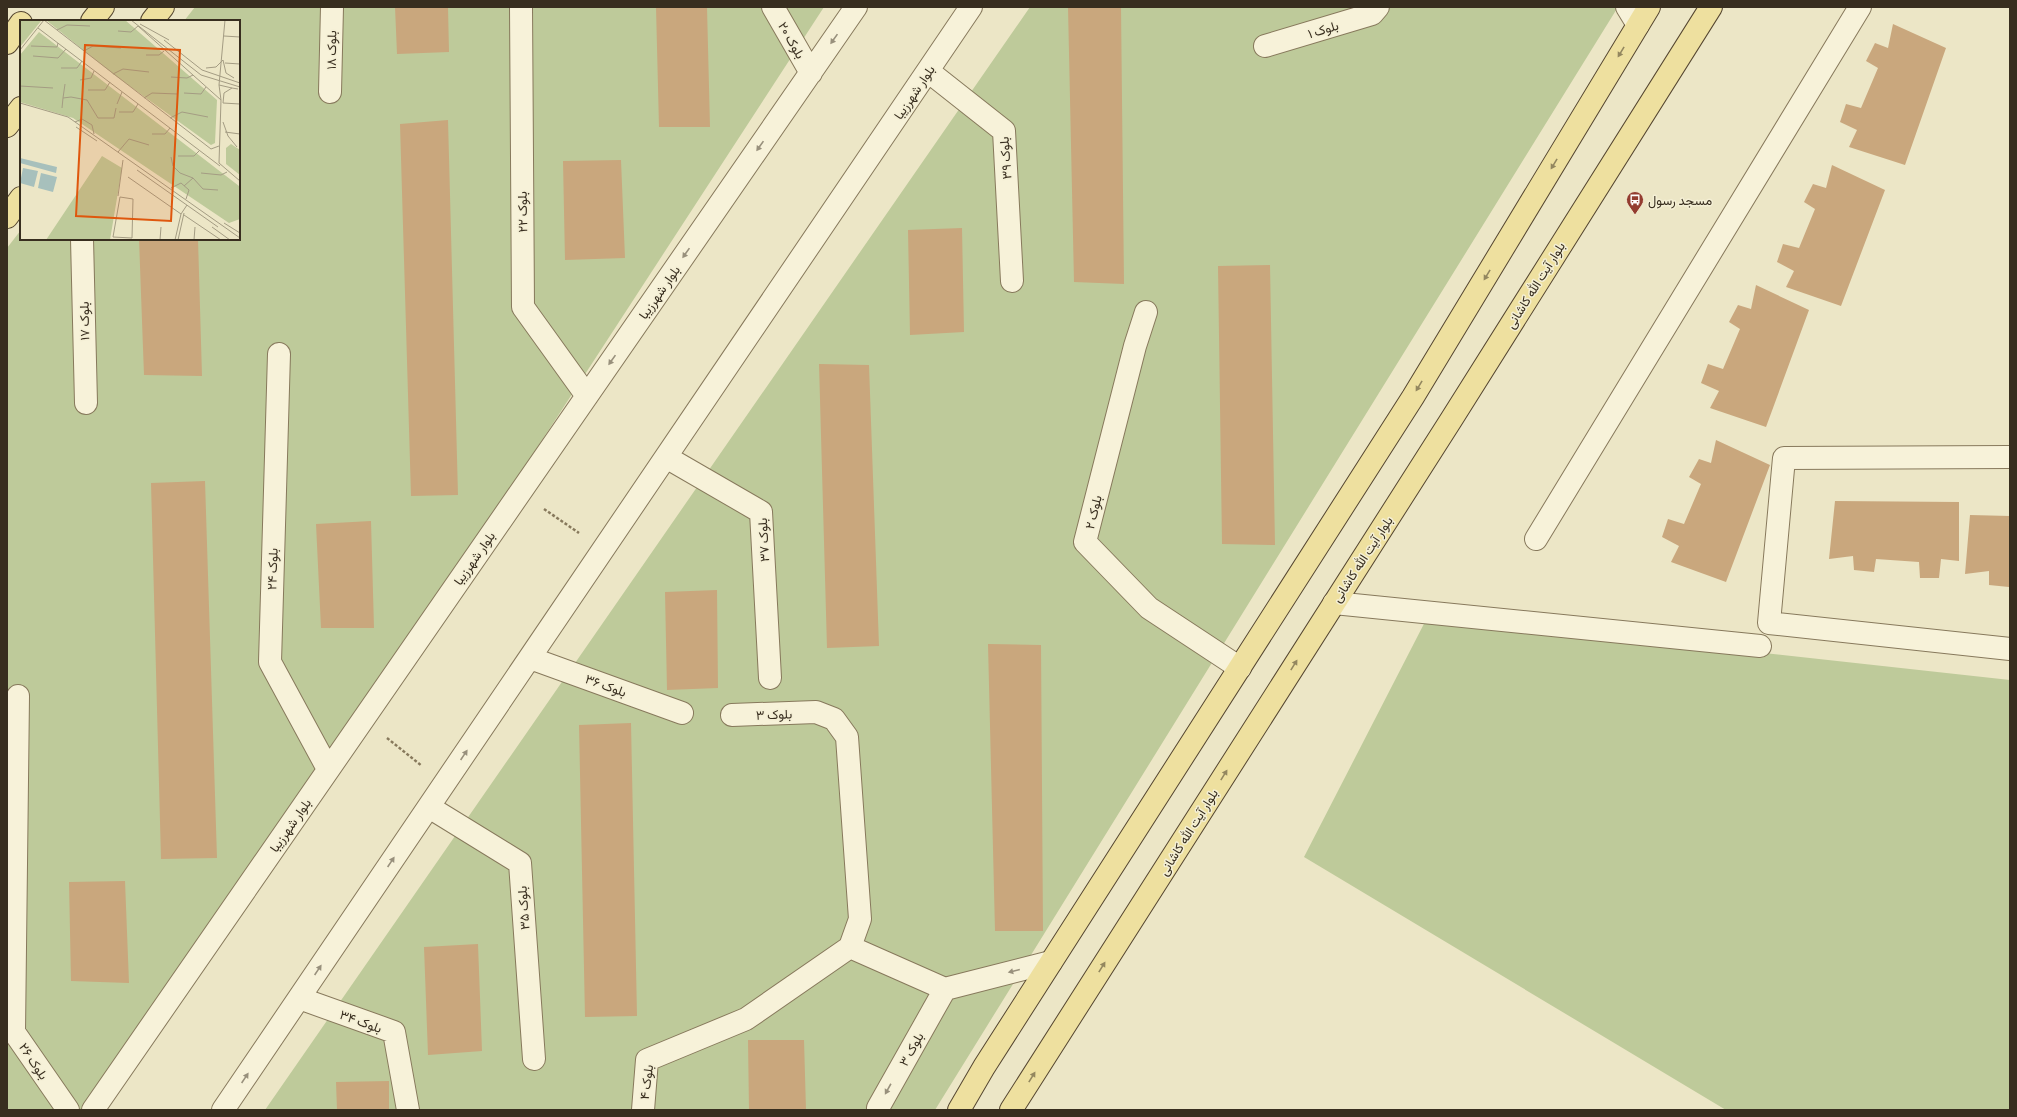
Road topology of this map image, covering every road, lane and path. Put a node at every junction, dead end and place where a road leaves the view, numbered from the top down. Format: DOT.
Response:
graph roads {
  1 [pos="32,7"];
  2 [pos="103,7"];
  3 [pos="163,7"];
  4 [pos="332,7"];
  5 [pos="521,7"];
  6 [pos="773,7"];
  7 [pos="856,7"];
  8 [pos="971,7"];
  9 [pos="1378,7"];
  10 [pos="1711,7"];
  11 [pos="1860,7"];
  12 [pos="1638,13"];
  13 [pos="23,20"];
  14 [pos="93,20"];
  15 [pos="153,20"];
  16 [pos="20,25"];
  17 [pos="7,43"];
  18 [pos="1265,46"];
  19 [pos="928,71"];
  20 [pos="811,73"];
  21 [pos="330,92"];
  22 [pos="20,109"];
  23 [pos="7,126"];
  24 [pos="20,199"];
  25 [pos="7,217"];
  26 [pos="82,240"];
  27 [pos="1012,281"];
  28 [pos="1146,312"];
  29 [pos="279,354"];
  30 [pos="587,396"];
  31 [pos="86,403"];
  32 [pos="666,457"];
  33 [pos="2010,457"];
  34 [pos="520,492"];
  35 [pos="1536,539"];
  36 [pos="603,550"];
  37 [pos="1334,603"];
  38 [pos="1760,646"];
  39 [pos="2010,649"];
  40 [pos="530,658"];
  41 [pos="1240,668"];
  42 [pos="770,678"];
  43 [pos="18,696"];
  44 [pos="682,713"];
  45 [pos="732,715"];
  46 [pos="362,720"];
  47 [pos="328,769"];
  48 [pos="445,783"];
  49 [pos="429,807"];
  50 [pos="850,947"];
  51 [pos="1051,962"];
  52 [pos="945,989"];
  53 [pos="299,998"];
  54 [pos="534,1059"];
  55 [pos="68,1110"];
  56 [pos="92,1110"];
  57 [pos="223,1110"];
  58 [pos="408,1110"];
  59 [pos="643,1110"];
  60 [pos="879,1110"];
  61 [pos="959,1110"];
  62 [pos="1011,1110"];
  1 -- 13 [label="main road"];
  2 -- 14 [label="main road"];
  3 -- 15 [label="main road"];
  4 -- 21 [label="street, بلوک ۱۸"];
  5 -- 30 [label="street, بلوک ۲۲"];
  6 -- 20 [label="street, بلوک ۲۰"];
  7 -- 20 [label="street, بلوار شهرزیبا, one-way"];
  8 -- 19 [label="street, بلوار شهرزیبا"];
  9 -- 18 [label="street, بلوک ۱"];
  10 -- 37 [label="main road, بلوار آیت الله کاشانی"];
  11 -- 35 [label="street"];
  12 -- 41 [label="main road, one-way"];
  16 -- 17 [label="main road"];
  19 -- 27 [label="street, بلوک ۳۹"];
  19 -- 32 [label="street, بلوار شهرزیبا"];
  20 -- 30 [label="street, بلوار شهرزیبا, one-way"];
  22 -- 23 [label="main road"];
  24 -- 25 [label="main road"];
  26 -- 31 [label="street, بلوک ۱۷"];
  28 -- 41 [label="street, بلوک ۲"];
  29 -- 47 [label="street, بلوک ۲۴"];
  30 -- 34 [label="street, بلوار شهرزیبا"];
  32 -- 36 [label="street, بلوار شهرزیبا"];
  32 -- 42 [label="street, بلوک ۳۷"];
  33 -- 39 [label="street"];
  34 -- 36 [label="path"];
  34 -- 46 [label="street, بلوار شهرزیبا"];
  36 -- 40 [label="street, بلوار شهرزیبا"];
  37 -- 38 [label="street"];
  62 -- 37 [label="main road, بلوار آیت الله کاشانی, one-way"];
  40 -- 44 [label="street, بلوک ۳۶"];
  48 -- 40 [label="street, بلوار شهرزیبا, one-way"];
  41 -- 51 [label="main road"];
  43 -- 55 [label="street, بلوک ۲۶"];
  45 -- 50 [label="street, بلوک ۳"];
  46 -- 47 [label="street, بلوار شهرزیبا"];
  46 -- 48 [label="path"];
  47 -- 56 [label="street, بلوار شهرزیبا"];
  48 -- 49 [label="street, بلوار شهرزیبا"];
  53 -- 49 [label="street, بلوار شهرزیبا, one-way"];
  49 -- 54 [label="street, بلوک ۳۵"];
  50 -- 52 [label="street"];
  50 -- 59 [label="street, بلوک ۴"];
  51 -- 52 [label="street, one-way"];
  51 -- 61 [label="main road"];
  52 -- 60 [label="street, بلوک ۳, one-way"];
  57 -- 53 [label="street, بلوار شهرزیبا, one-way"];
  53 -- 58 [label="street, بلوک ۳۴"];
}
